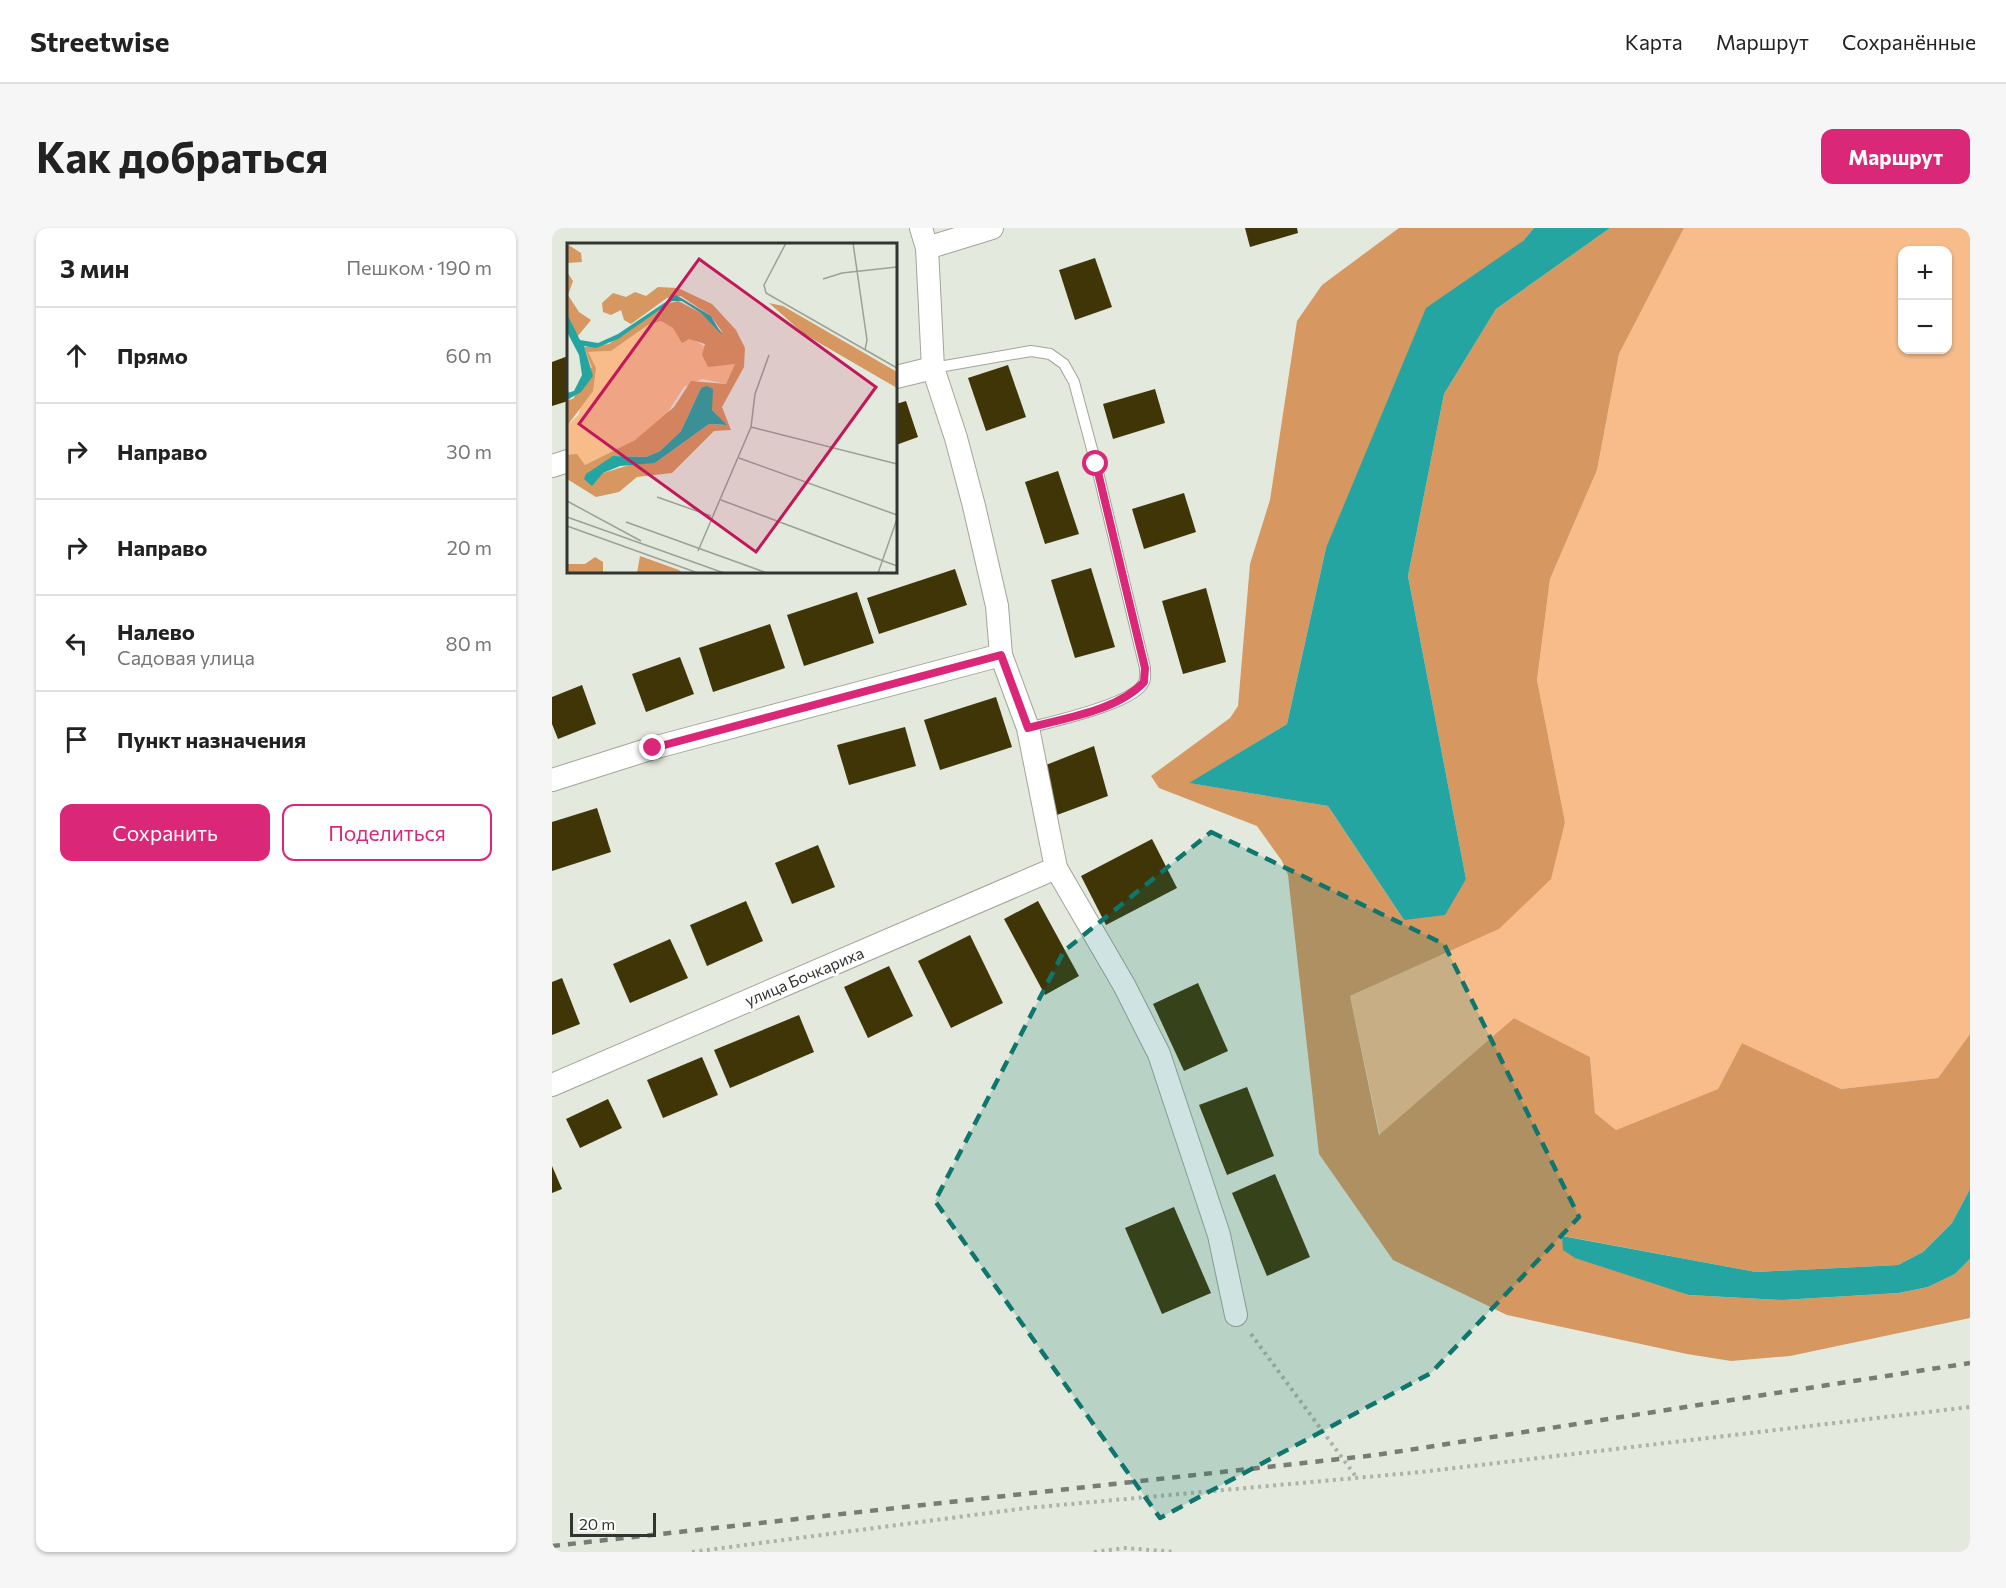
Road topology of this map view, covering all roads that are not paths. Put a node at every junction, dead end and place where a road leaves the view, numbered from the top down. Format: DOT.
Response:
graph roads {
  1 [pos="992,228"];
  2 [pos="924,238"];
  3 [pos="933,368"];
  4 [pos="897,377"];
  5 [pos="567,461"];
  6 [pos="552,466"];
  7 [pos="1001,655"];
  8 [pos="1028,728"];
  9 [pos="552,780"];
  10 [pos="1056,868"];
  11 [pos="552,1085"];
  12 [pos="1236,1315"];
  1 -- 2 [label="street"];
  2 -- 3 [label="street"];
  3 -- 4 [label="street"];
  3 -- 7 [label="street"];
  3 -- 8 [label="lane"];
  5 -- 6 [label="street"];
  7 -- 8 [label="street"];
  7 -- 9 [label="street"];
  8 -- 10 [label="street"];
  10 -- 11 [label="street, улица Бочкариха"];
  10 -- 12 [label="street"];
}
